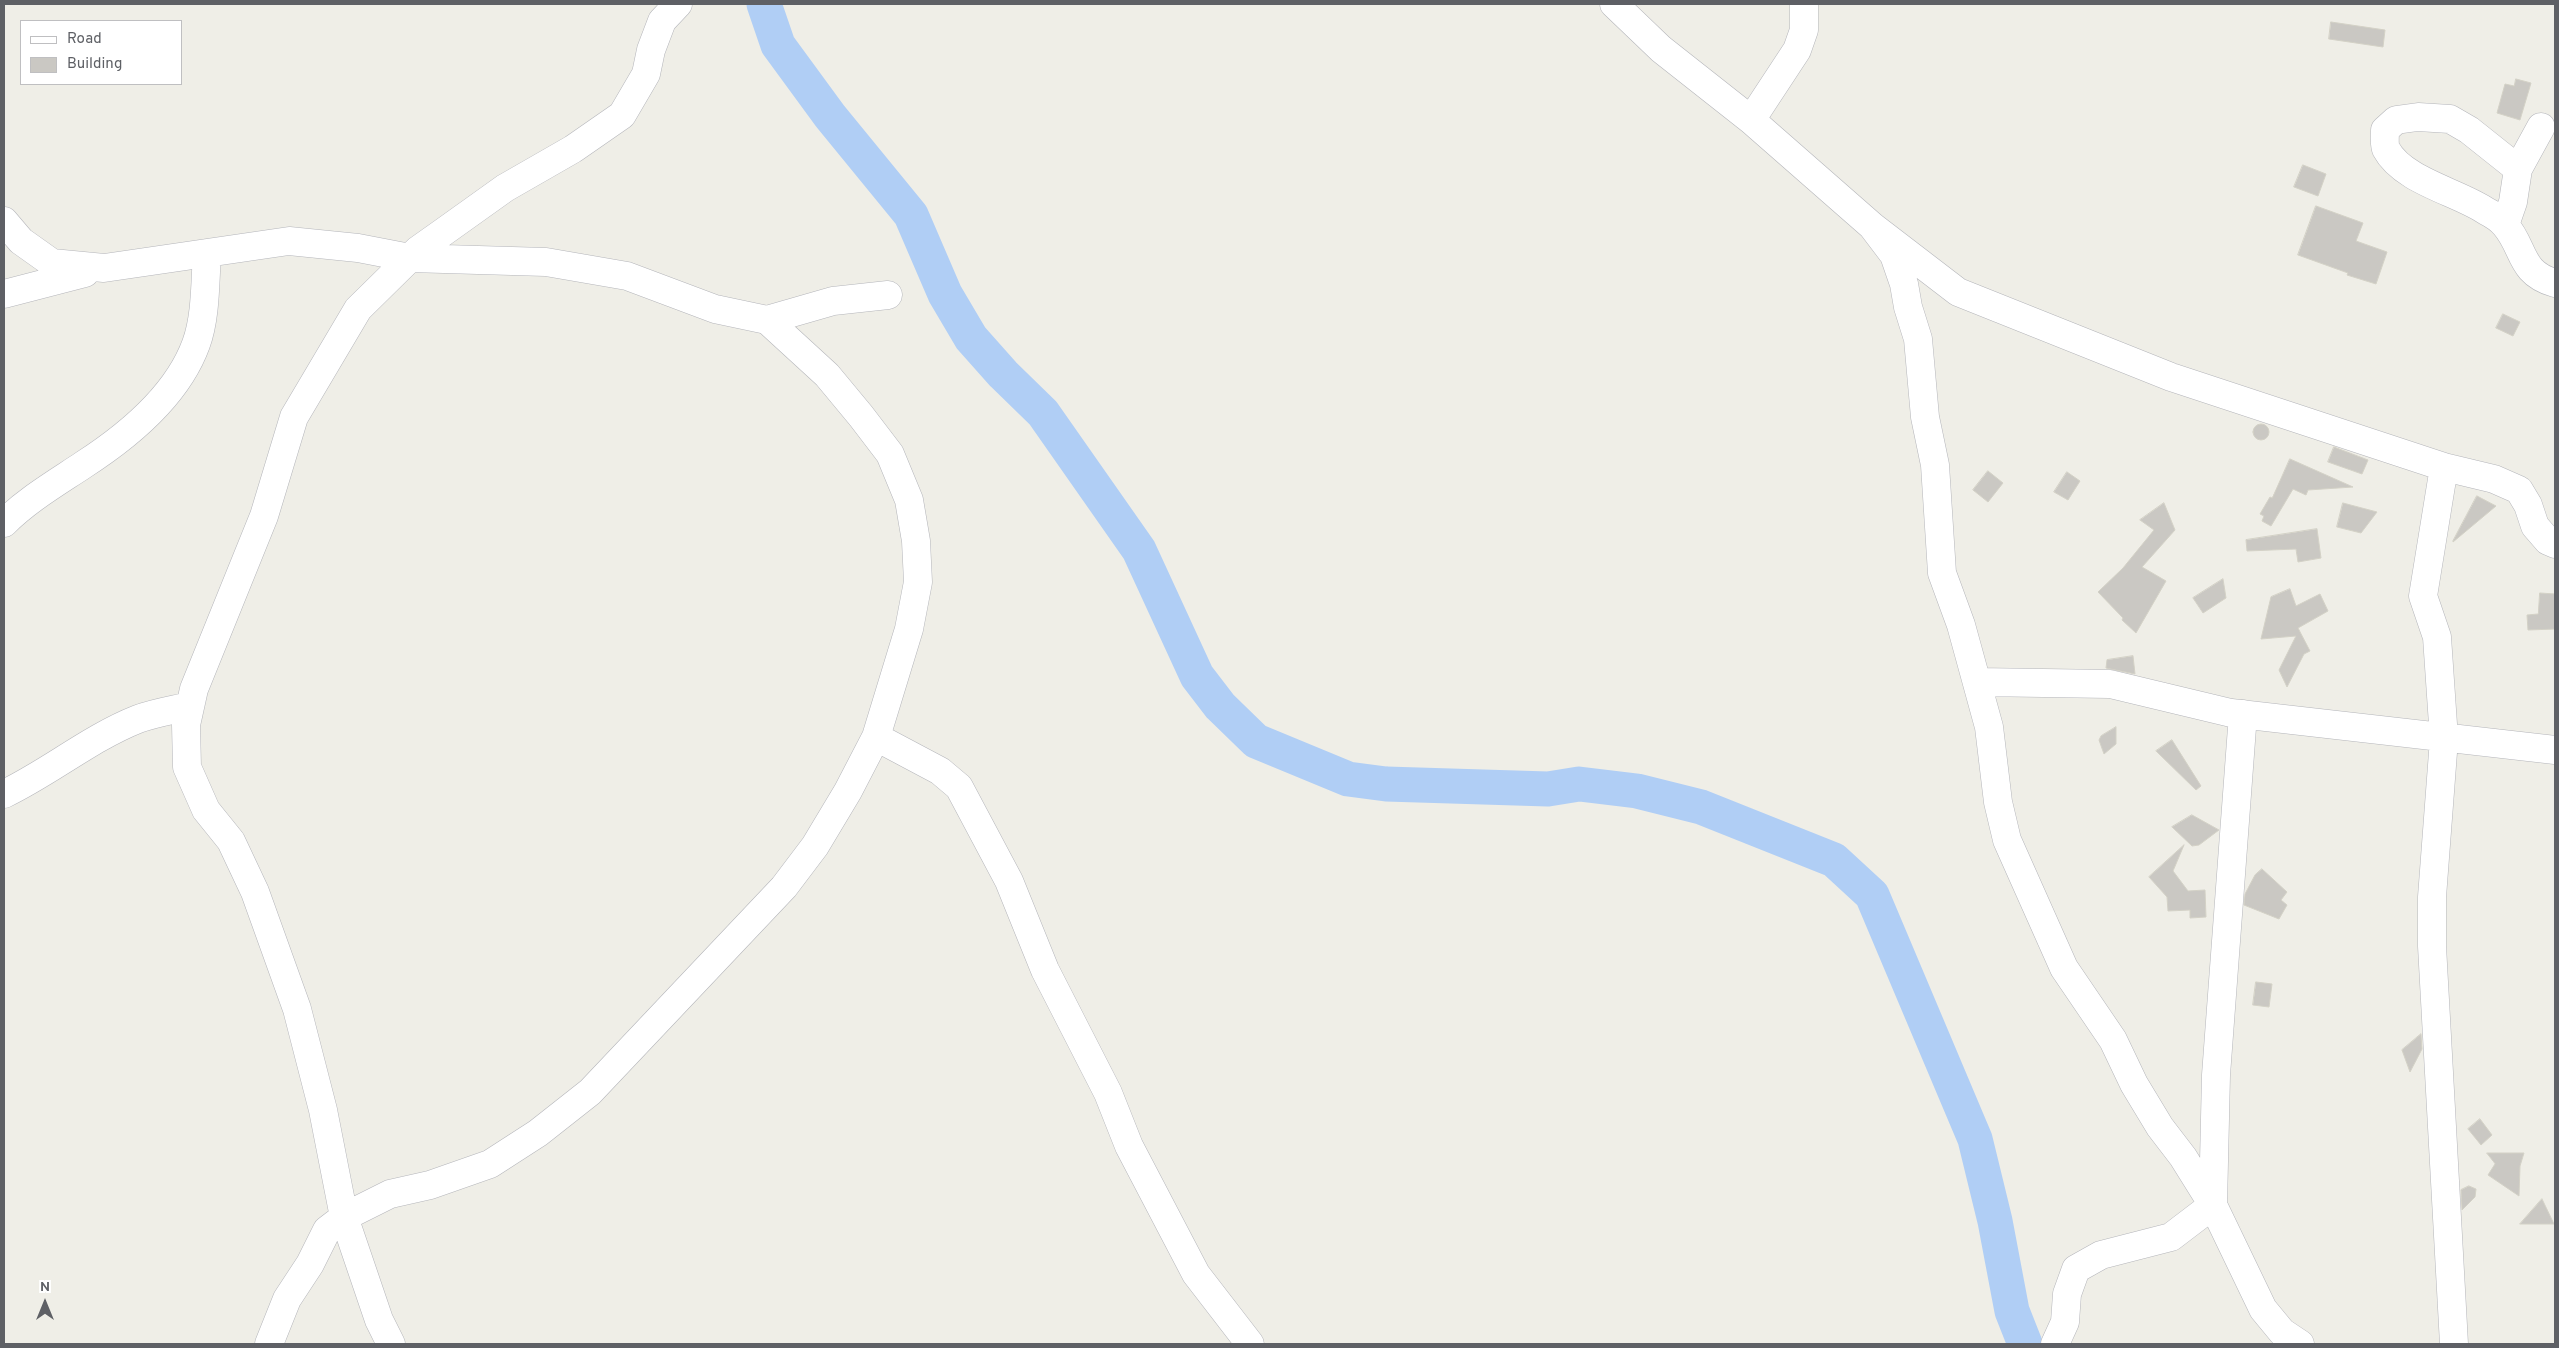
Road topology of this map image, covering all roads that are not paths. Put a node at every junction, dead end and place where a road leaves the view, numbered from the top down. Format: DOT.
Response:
graph roads {
  1 [pos="678,4"];
  2 [pos="1614,4"];
  3 [pos="1804,4"];
  4 [pos="1751,120"];
  5 [pos="2541,126"];
  6 [pos="2518,169"];
  7 [pos="4,220"];
  8 [pos="2505,225"];
  9 [pos="1872,226"];
  10 [pos="207,254"];
  11 [pos="410,258"];
  12 [pos="104,268"];
  13 [pos="2555,282"];
  14 [pos="4,294"];
  15 [pos="888,295"];
  16 [pos="767,320"];
  17 [pos="2444,467"];
  18 [pos="4,524"];
  19 [pos="2555,544"];
  20 [pos="1977,682"];
  21 [pos="190,706"];
  22 [pos="2244,714"];
  23 [pos="876,737"];
  24 [pos="2444,739"];
  25 [pos="2555,750"];
  26 [pos="4,794"];
  27 [pos="2212,1205"];
  28 [pos="344,1217"];
  29 [pos="269,1344"];
  30 [pos="391,1344"];
  31 [pos="1250,1344"];
  32 [pos="2055,1344"];
  33 [pos="2300,1344"];
  34 [pos="2454,1344"];
  1 -- 11 [label="street"];
  2 -- 4 [label="street"];
  3 -- 4 [label="street"];
  4 -- 9 [label="street"];
  5 -- 6 [label="street"];
  6 -- 8 [label="street"];
  6 -- 8 [label="street"];
  7 -- 12 [label="street"];
  8 -- 13 [label="street"];
  9 -- 17 [label="street"];
  9 -- 20 [label="street"];
  10 -- 11 [label="street"];
  10 -- 12 [label="street"];
  10 -- 18 [label="street"];
  11 -- 16 [label="street"];
  11 -- 21 [label="street"];
  12 -- 14 [label="street"];
  15 -- 16 [label="street"];
  16 -- 23 [label="street"];
  17 -- 19 [label="street"];
  17 -- 24 [label="street"];
  20 -- 22 [label="street"];
  20 -- 27 [label="street"];
  21 -- 26 [label="street"];
  21 -- 28 [label="street"];
  22 -- 24 [label="street"];
  22 -- 27 [label="street"];
  23 -- 28 [label="street"];
  23 -- 31 [label="street"];
  24 -- 25 [label="street"];
  24 -- 34 [label="street"];
  27 -- 32 [label="street"];
  27 -- 33 [label="street"];
  28 -- 29 [label="street"];
  28 -- 30 [label="street"];
}
